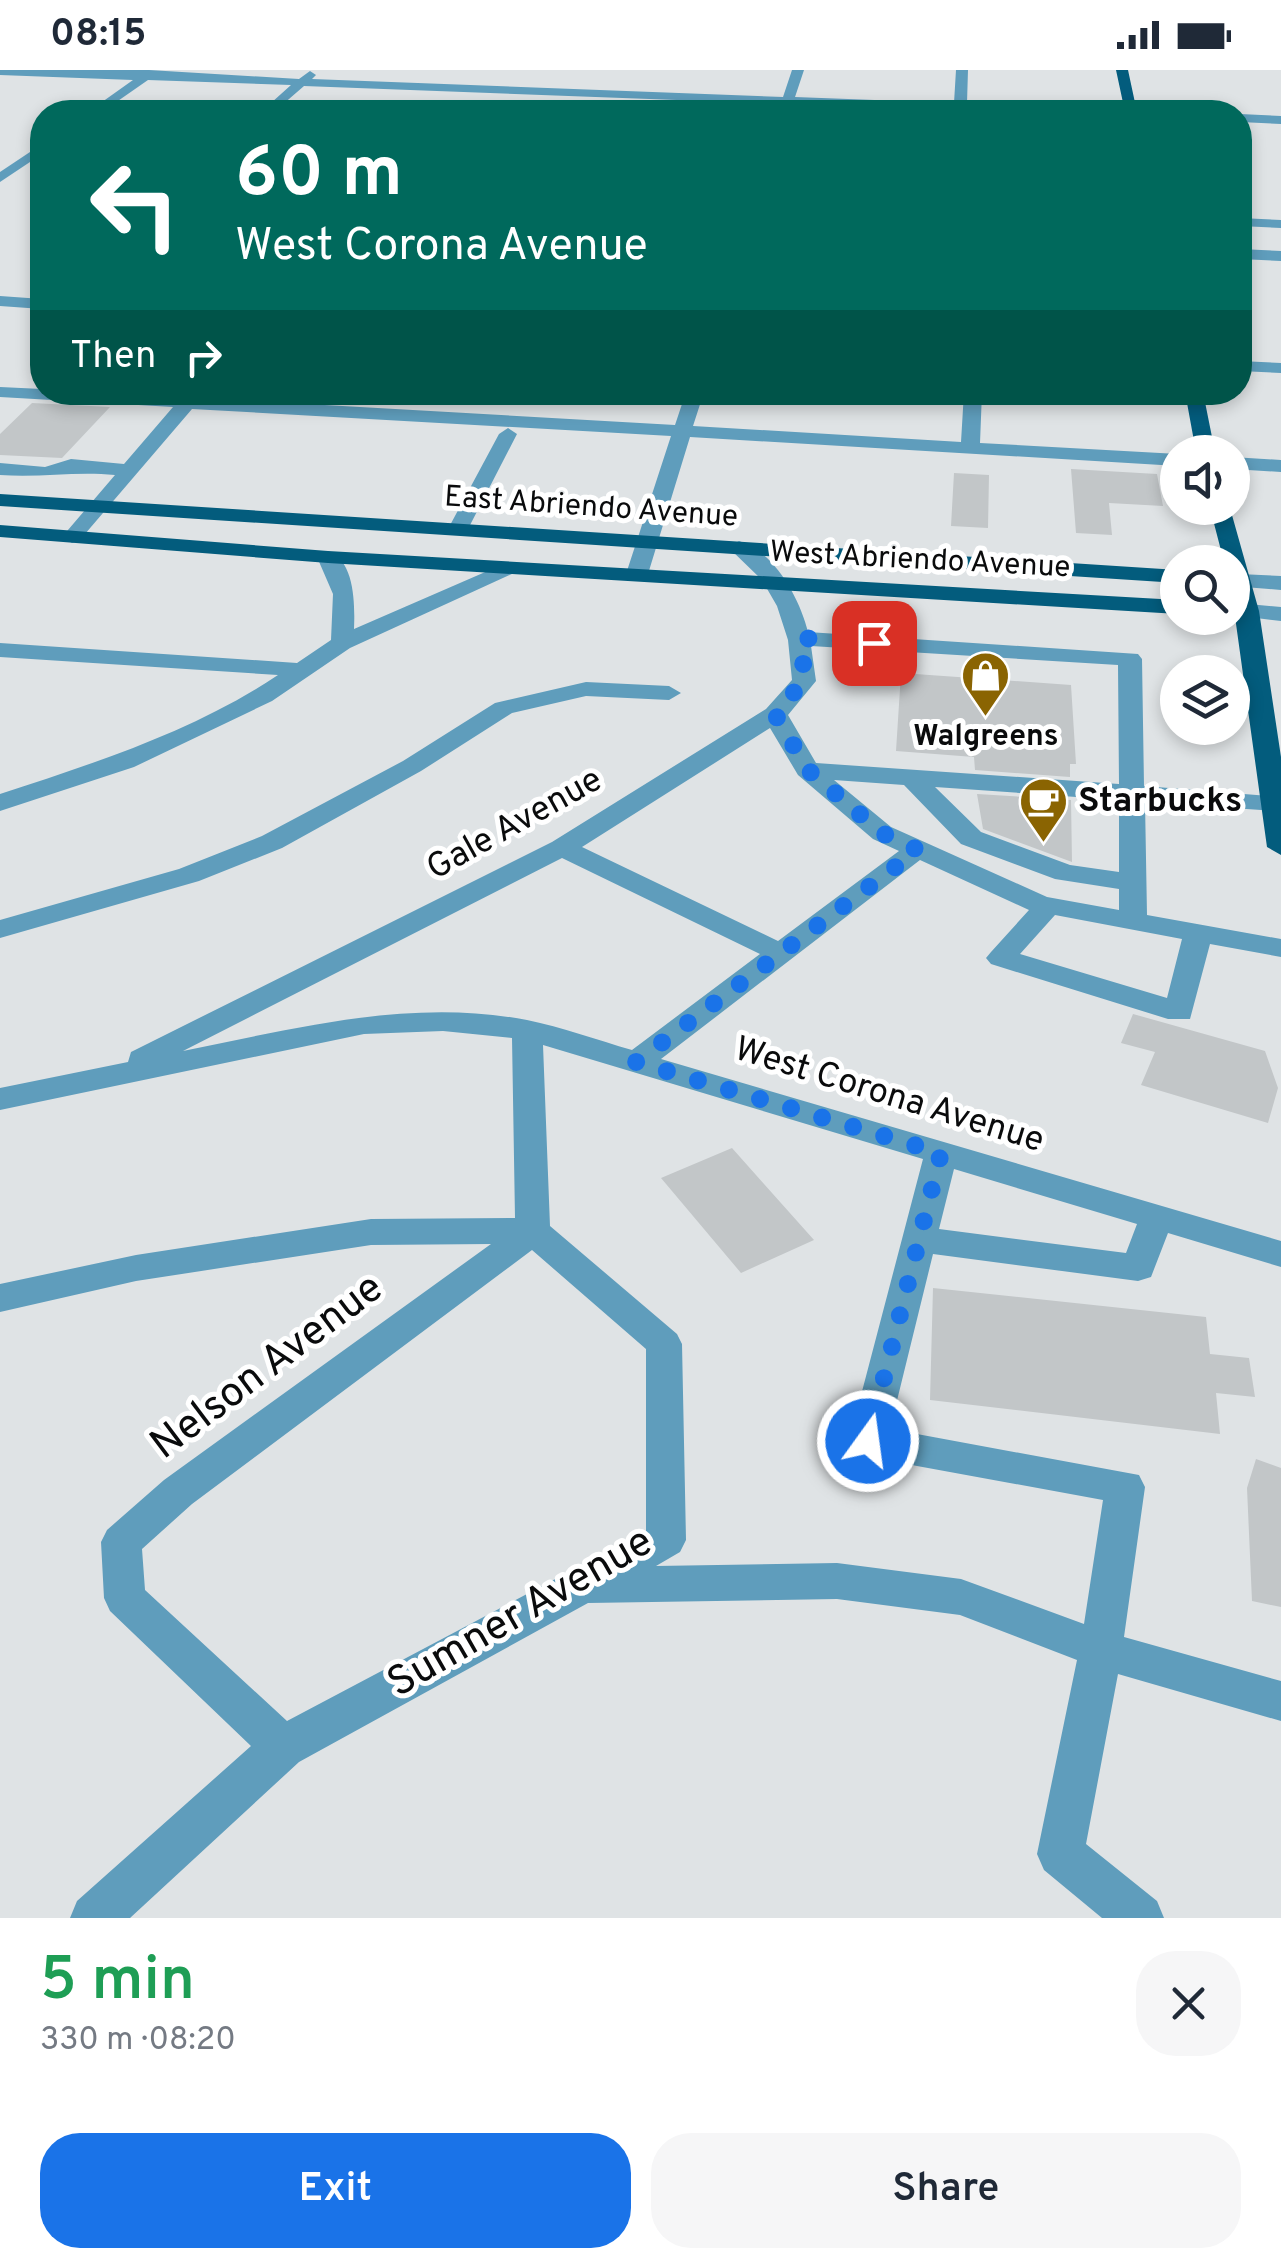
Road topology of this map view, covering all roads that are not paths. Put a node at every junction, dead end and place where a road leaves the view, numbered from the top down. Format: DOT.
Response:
graph roads {
  1 [pos="316,70"];
  2 [pos="479,70"];
  3 [pos="798,70"];
  4 [pos="962,70"];
  5 [pos="1122,70"];
  6 [pos="0,71"];
  7 [pos="150,73"];
  8 [pos="302,82"];
  9 [pos="463,88"];
  10 [pos="628,88"];
  11 [pos="111,100"];
  12 [pos="282,100"];
  13 [pos="452,100"];
  14 [pos="620,100"];
  15 [pos="728,100"];
  16 [pos="788,100"];
  17 [pos="960,100"];
  18 [pos="1128,100"];
  19 [pos="1252,119"];
  20 [pos="1281,120"];
  21 [pos="30,155"];
  22 [pos="7,168"];
  23 [pos="0,178"];
  24 [pos="1252,223"];
  25 [pos="1281,224"];
  26 [pos="1252,242"];
  27 [pos="1281,243"];
  28 [pos="1252,255"];
  29 [pos="1281,256"];
  30 [pos="0,302"];
  31 [pos="30,303"];
  32 [pos="1252,367"];
  33 [pos="1281,368"];
  34 [pos="0,392"];
  35 [pos="30,393"];
  36 [pos="186,405"];
  37 [pos="293,405"];
  38 [pos="690,405"];
  39 [pos="972,405"];
  40 [pos="1197,405"];
  41 [pos="682,432"];
  42 [pos="508,434"];
  43 [pos="1203,435"];
  44 [pos="970,449"];
  45 [pos="1160,459"];
  46 [pos="1250,464"];
  47 [pos="1281,466"];
  48 [pos="0,470"];
  49 [pos="128,470"];
  50 [pos="46,473"];
  51 [pos="10,501"];
  52 [pos="97,506"];
  53 [pos="458,530"];
  54 [pos="0,531"];
  55 [pos="72,537"];
  56 [pos="647,541"];
  57 [pos="740,547"];
  58 [pos="328,557"];
  59 [pos="514,568"];
  60 [pos="637,574"];
  61 [pos="1160,575"];
  62 [pos="1250,581"];
  63 [pos="778,583"];
  64 [pos="1281,583"];
  65 [pos="1160,606"];
  66 [pos="1250,611"];
  67 [pos="1281,614"];
  68 [pos="1245,635"];
  69 [pos="802,638"];
  70 [pos="342,643"];
  71 [pos="0,650"];
  72 [pos="302,670"];
  73 [pos="669,693"];
  74 [pos="775,714"];
  75 [pos="1274,766"];
  76 [pos="808,770"];
  77 [pos="911,777"];
  78 [pos="1132,791"];
  79 [pos="0,803"];
  80 [pos="1274,803"];
  81 [pos="1281,847"];
  82 [pos="562,848"];
  83 [pos="918,850"];
  84 [pos="1132,882"];
  85 [pos="1048,905"];
  86 [pos="1133,921"];
  87 [pos="0,929"];
  88 [pos="1198,932"];
  89 [pos="1281,948"];
  90 [pos="783,954"];
  91 [pos="527,1030"];
  92 [pos="636,1062"];
  93 [pos="105,1078"];
  94 [pos="0,1099"];
  95 [pos="941,1153"];
  96 [pos="1157,1218"];
  97 [pos="532,1231"];
  98 [pos="919,1239"];
  99 [pos="1281,1254"];
  100 [pos="0,1298"];
  101 [pos="582,1585"];
  102 [pos="1101,1650"];
  103 [pos="1281,1701"];
  104 [pos="283,1747"];
  105 [pos="94,1918"];
  106 [pos="1140,1918"];
  1 -- 8 [label="street"];
  2 -- 9 [label="street"];
  3 -- 16 [label="street"];
  4 -- 17 [label="street"];
  5 -- 18 [label="main road"];
  6 -- 7 [label="street"];
  7 -- 8 [label="street"];
  7 -- 11 [label="street"];
  8 -- 9 [label="street"];
  8 -- 12 [label="street"];
  9 -- 10 [label="street"];
  9 -- 13 [label="street"];
  10 -- 14 [label="street"];
  10 -- 15 [label="street"];
  19 -- 20 [label="street"];
  21 -- 22 [label="street"];
  22 -- 23 [label="street"];
  24 -- 25 [label="street"];
  26 -- 27 [label="street"];
  28 -- 29 [label="street"];
  30 -- 31 [label="street"];
  32 -- 33 [label="street"];
  34 -- 35 [label="street"];
  36 -- 49 [label="street"];
  37 -- 41 [label="street"];
  38 -- 41 [label="street"];
  39 -- 44 [label="street"];
  40 -- 43 [label="main road"];
  41 -- 44 [label="street"];
  41 -- 56 [label="street"];
  42 -- 53 [label="street"];
  44 -- 45 [label="street"];
  46 -- 47 [label="street"];
  48 -- 50 [label="street"];
  49 -- 50 [label="street"];
  49 -- 52 [label="street"];
  50 -- 51 [label="street"];
  51 -- 52 [label="main road, East Abriendo Avenue"];
  52 -- 53 [label="main road, East Abriendo Avenue"];
  52 -- 55 [label="street"];
  53 -- 56 [label="main road, East Abriendo Avenue"];
  54 -- 55 [label="main road, West Abriendo Avenue"];
  55 -- 58 [label="main road, West Abriendo Avenue"];
  56 -- 57 [label="main road, East Abriendo Avenue"];
  56 -- 60 [label="street"];
  57 -- 61 [label="main road, East Abriendo Avenue"];
  57 -- 63 [label="street, Gale Avenue"];
  58 -- 59 [label="main road, West Abriendo Avenue"];
  58 -- 70 [label="street"];
  59 -- 60 [label="main road, West Abriendo Avenue"];
  59 -- 70 [label="street"];
  60 -- 63 [label="main road, West Abriendo Avenue"];
  62 -- 64 [label="street"];
  63 -- 65 [label="main road, West Abriendo Avenue"];
  63 -- 69 [label="street, Gale Avenue"];
  66 -- 67 [label="street"];
  68 -- 75 [label="main road"];
  69 -- 74 [label="street, Gale Avenue"];
  69 -- 78 [label="street"];
  70 -- 72 [label="street"];
  71 -- 72 [label="street"];
  72 -- 79 [label="street"];
  73 -- 87 [label="street"];
  74 -- 76 [label="street"];
  74 -- 82 [label="street, Gale Avenue"];
  75 -- 80 [label="main road"];
  76 -- 77 [label="street"];
  76 -- 83 [label="street"];
  77 -- 78 [label="street"];
  77 -- 84 [label="street"];
  78 -- 80 [label="street"];
  78 -- 84 [label="street"];
  80 -- 81 [label="main road"];
  82 -- 90 [label="street"];
  82 -- 93 [label="street, Gale Avenue"];
  83 -- 85 [label="street"];
  83 -- 90 [label="street"];
  84 -- 86 [label="street"];
  85 -- 86 [label="street"];
  85 -- 88 [label="street"];
  86 -- 88 [label="street"];
  88 -- 89 [label="street"];
  90 -- 92 [label="street"];
  91 -- 92 [label="street, West Corona Avenue"];
  91 -- 93 [label="street, West Corona Avenue"];
  91 -- 97 [label="street"];
  92 -- 95 [label="street, West Corona Avenue"];
  93 -- 94 [label="street, West Corona Avenue"];
  95 -- 96 [label="street, West Corona Avenue"];
  95 -- 98 [label="street"];
  96 -- 98 [label="street"];
  96 -- 99 [label="street, West Corona Avenue"];
  97 -- 100 [label="street"];
  97 -- 101 [label="street, Sumner Avenue"];
  97 -- 104 [label="street, Nelson Avenue"];
  98 -- 102 [label="street"];
  101 -- 102 [label="street"];
  101 -- 104 [label="street, Sumner Avenue"];
  102 -- 103 [label="street"];
  102 -- 106 [label="street"];
  104 -- 105 [label="street, Sumner Avenue"];
}
